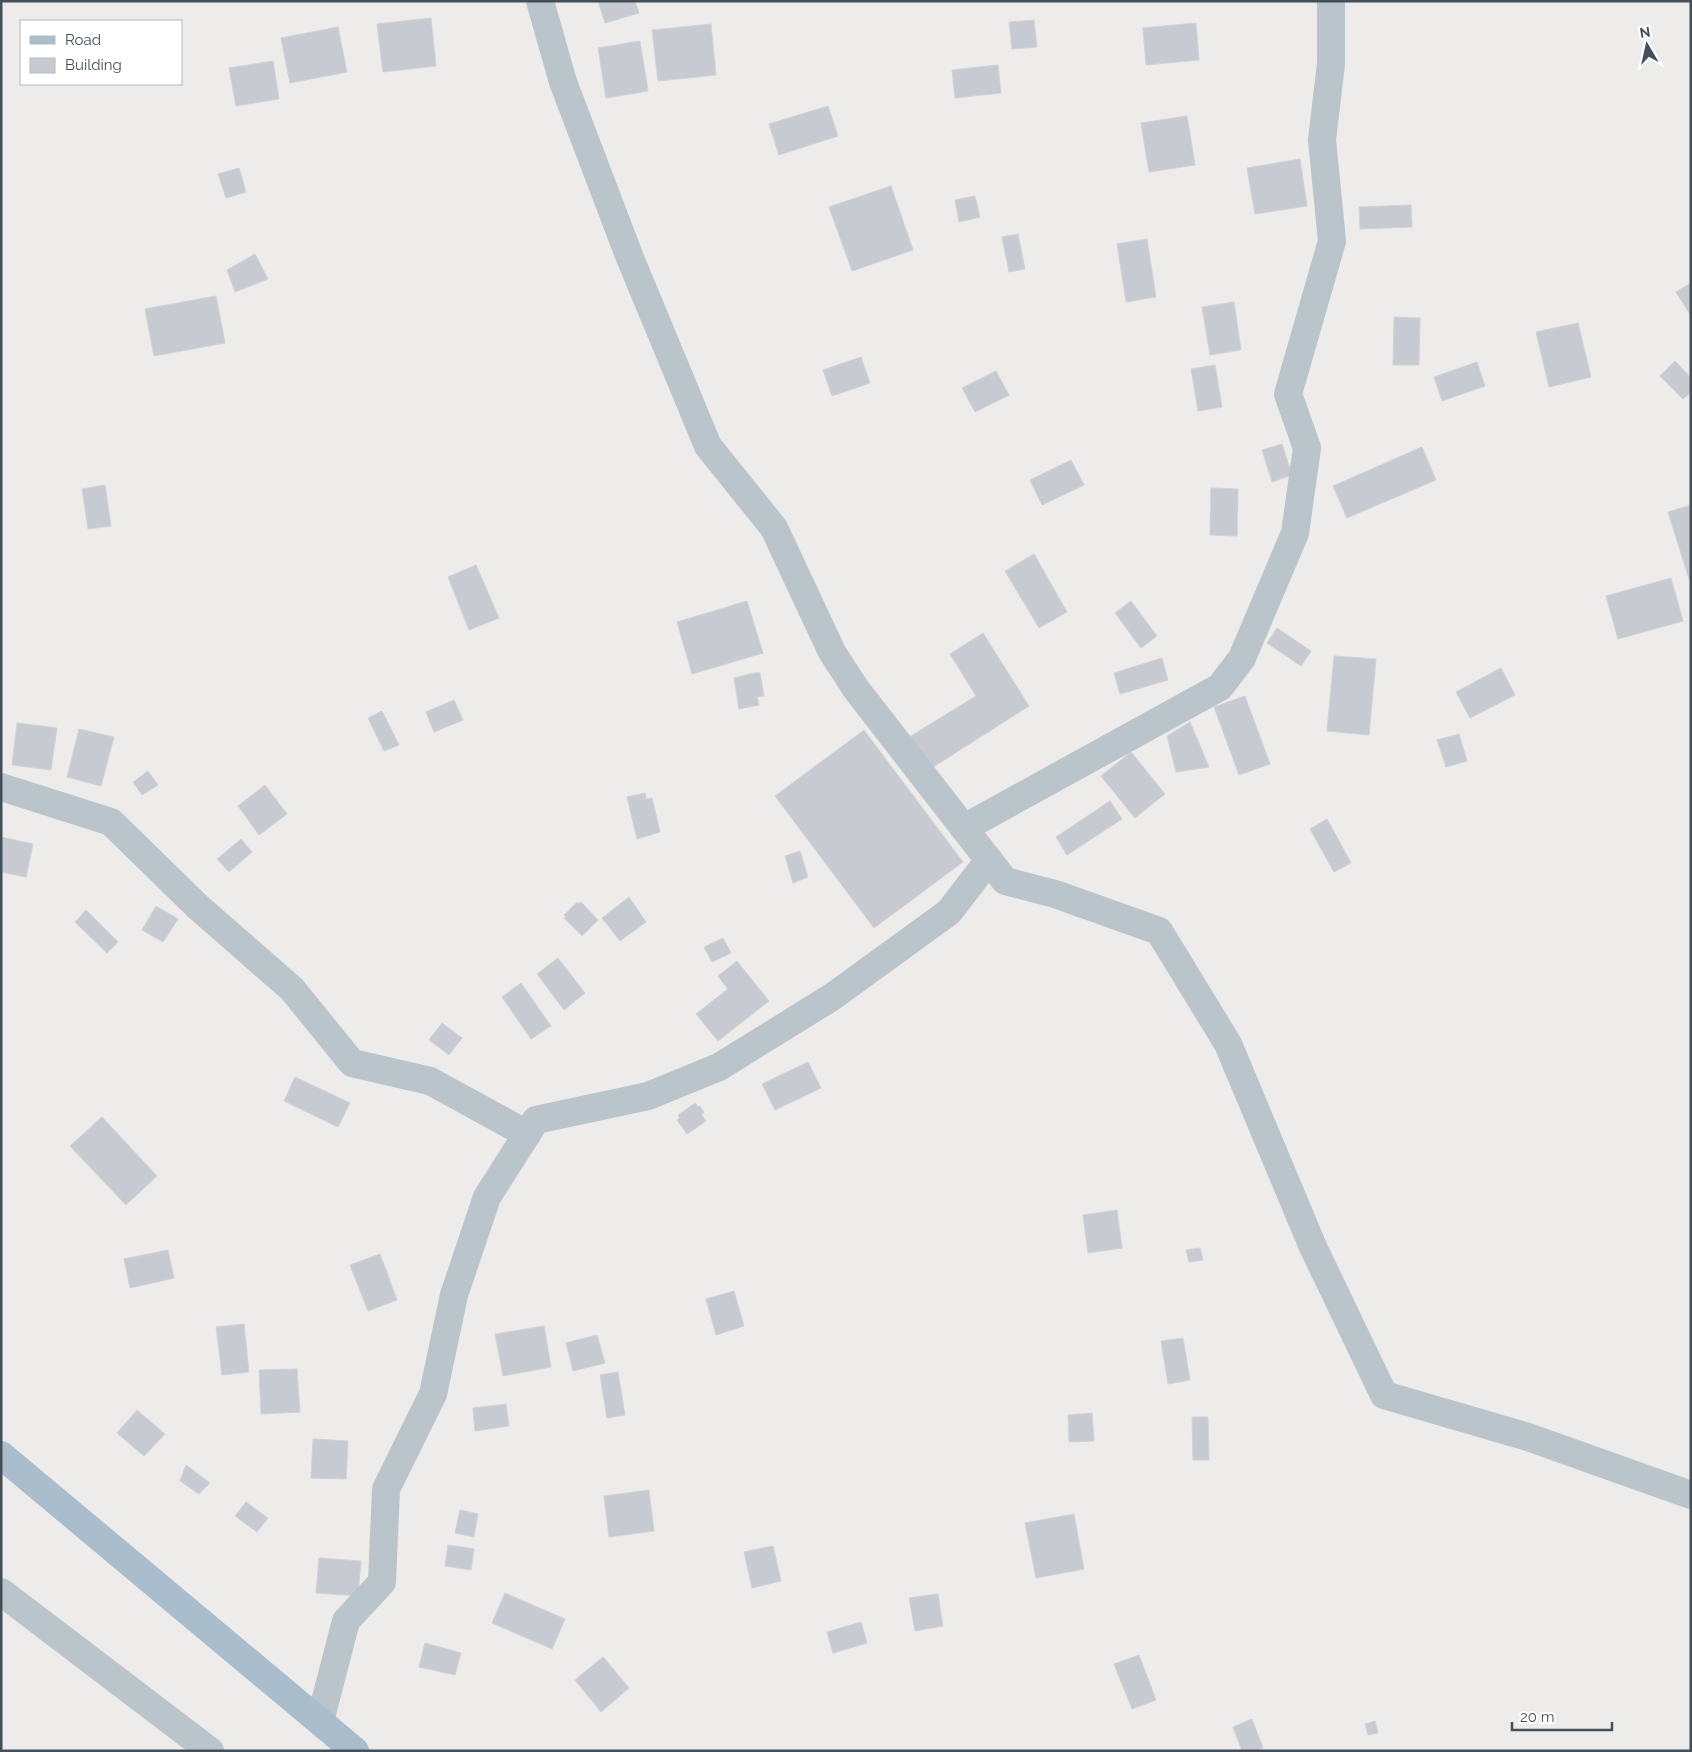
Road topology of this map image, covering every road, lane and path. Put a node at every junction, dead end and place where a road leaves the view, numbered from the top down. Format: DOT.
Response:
graph roads {
  1 [pos="540,1"];
  2 [pos="1331,1"];
  3 [pos="1,787"];
  4 [pos="964,828"];
  5 [pos="990,860"];
  6 [pos="527,1134"];
  7 [pos="1,1454"];
  8 [pos="1691,1495"];
  9 [pos="1,1592"];
  10 [pos="320,1720"];
  11 [pos="210,1751"];
  12 [pos="355,1751"];
  1 -- 4 [label="street"];
  2 -- 4 [label="street"];
  3 -- 6 [label="street"];
  4 -- 5 [label="street"];
  5 -- 6 [label="street"];
  5 -- 8 [label="street"];
  6 -- 10 [label="street"];
  7 -- 10 [label="main road"];
  9 -- 11 [label="street"];
  10 -- 12 [label="main road"];
}
